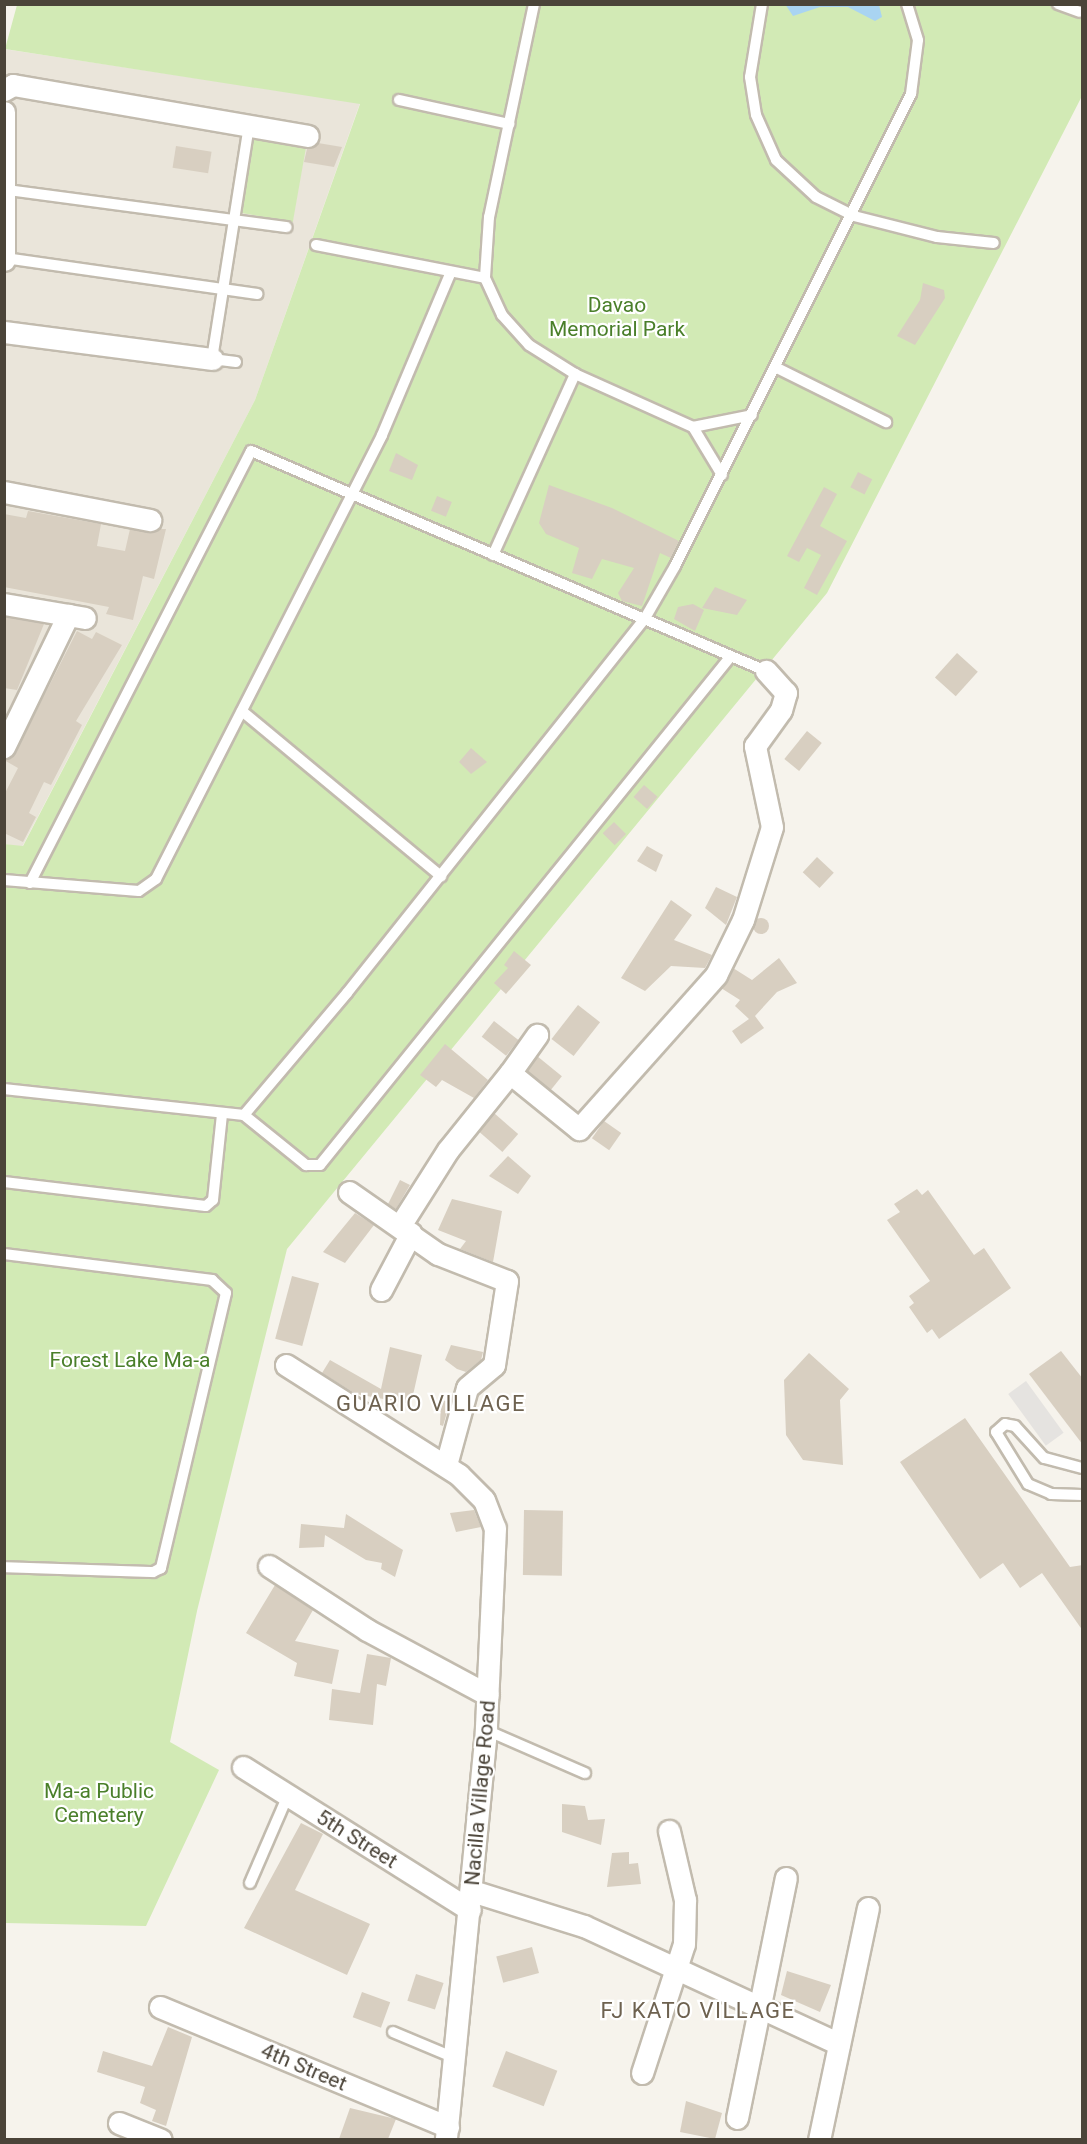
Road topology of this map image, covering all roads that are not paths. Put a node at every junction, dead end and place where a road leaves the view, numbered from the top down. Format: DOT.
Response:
graph roads {
  1 [pos="534,4"];
  2 [pos="762,4"];
  3 [pos="907,4"];
  4 [pos="1058,4"];
  5 [pos="1080,12"];
  6 [pos="4,90"];
  7 [pos="399,100"];
  8 [pos="4,112"];
  9 [pos="509,124"];
  10 [pos="249,126"];
  11 [pos="308,136"];
  12 [pos="6,190"];
  13 [pos="854,216"];
  14 [pos="234,220"];
  15 [pos="287,227"];
  16 [pos="994,243"];
  17 [pos="316,244"];
  18 [pos="5,259"];
  19 [pos="451,273"];
  20 [pos="485,278"];
  21 [pos="223,289"];
  22 [pos="257,294"];
  23 [pos="4,332"];
  24 [pos="212,359"];
  25 [pos="236,362"];
  26 [pos="777,368"];
  27 [pos="575,374"];
  28 [pos="752,415"];
  29 [pos="886,423"];
  30 [pos="693,427"];
  31 [pos="722,475"];
  32 [pos="4,492"];
  33 [pos="351,497"];
  34 [pos="150,520"];
  35 [pos="493,555"];
  36 [pos="4,604"];
  37 [pos="644,620"];
  38 [pos="731,656"];
  39 [pos="766,671"];
  40 [pos="242,711"];
  41 [pos="12,715"];
  42 [pos="4,747"];
  43 [pos="441,876"];
  44 [pos="4,880"];
  45 [pos="30,883"];
  46 [pos="537,1035"];
  47 [pos="510,1074"];
  48 [pos="4,1089"];
  49 [pos="244,1114"];
  50 [pos="222,1115"];
  51 [pos="4,1182"];
  52 [pos="349,1192"];
  53 [pos="406,1228"];
  54 [pos="4,1254"];
  55 [pos="381,1290"];
  56 [pos="286,1365"];
  57 [pos="447,1465"];
  58 [pos="1083,1468"];
  59 [pos="1083,1495"];
  60 [pos="268,1566"];
  61 [pos="4,1567"];
  62 [pos="488,1695"];
  63 [pos="486,1730"];
  64 [pos="243,1767"];
  65 [pos="585,1773"];
  66 [pos="288,1795"];
  67 [pos="669,1831"];
  68 [pos="786,1878"];
  69 [pos="250,1883"];
  70 [pos="471,1900"];
  71 [pos="868,1908"];
  72 [pos="677,1967"];
  73 [pos="160,2007"];
  74 [pos="760,2007"];
  75 [pos="393,2032"];
  76 [pos="839,2044"];
  77 [pos="455,2058"];
  78 [pos="642,2073"];
  79 [pos="737,2118"];
  80 [pos="119,2123"];
  81 [pos="447,2133"];
  82 [pos="161,2139"];
  83 [pos="819,2139"];
  1 -- 9 [label="lane"];
  2 -- 13 [label="lane"];
  3 -- 13 [label="lane"];
  4 -- 5 [label="lane"];
  6 -- 10 [label="street"];
  7 -- 9 [label="lane"];
  8 -- 12 [label="street"];
  9 -- 20 [label="lane"];
  10 -- 11 [label="street"];
  10 -- 14 [label="lane"];
  12 -- 14 [label="lane"];
  12 -- 18 [label="street"];
  13 -- 16 [label="lane"];
  13 -- 26 [label="lane"];
  14 -- 15 [label="lane"];
  14 -- 21 [label="lane"];
  17 -- 19 [label="lane"];
  18 -- 21 [label="lane"];
  19 -- 20 [label="lane"];
  19 -- 33 [label="lane"];
  20 -- 27 [label="lane"];
  21 -- 22 [label="lane"];
  21 -- 24 [label="lane"];
  23 -- 24 [label="street"];
  24 -- 25 [label="lane"];
  26 -- 28 [label="lane"];
  26 -- 29 [label="lane"];
  27 -- 30 [label="lane"];
  27 -- 35 [label="lane"];
  28 -- 30 [label="lane"];
  28 -- 31 [label="lane"];
  30 -- 31 [label="lane"];
  31 -- 37 [label="lane"];
  32 -- 34 [label="street"];
  33 -- 35 [label="lane"];
  33 -- 40 [label="lane"];
  33 -- 45 [label="lane"];
  35 -- 37 [label="lane"];
  36 -- 41 [label="street"];
  37 -- 38 [label="lane"];
  37 -- 43 [label="lane"];
  38 -- 39 [label="lane"];
  38 -- 49 [label="lane"];
  39 -- 47 [label="street"];
  40 -- 43 [label="lane"];
  40 -- 45 [label="lane"];
  41 -- 42 [label="street"];
  43 -- 49 [label="lane"];
  44 -- 45 [label="lane"];
  46 -- 47 [label="street"];
  47 -- 53 [label="street"];
  48 -- 50 [label="lane"];
  49 -- 50 [label="lane"];
  50 -- 51 [label="lane"];
  52 -- 53 [label="street"];
  53 -- 55 [label="street"];
  53 -- 57 [label="street"];
  54 -- 61 [label="lane"];
  56 -- 57 [label="street, Nacilla Village Road"];
  57 -- 62 [label="street, Nacilla Village Road"];
  58 -- 59 [label="lane"];
  60 -- 62 [label="street"];
  62 -- 63 [label="street, Nacilla Village Road"];
  63 -- 65 [label="lane"];
  63 -- 70 [label="street, Nacilla Village Road"];
  64 -- 66 [label="street, 5th Street"];
  66 -- 69 [label="lane"];
  66 -- 70 [label="street, 5th Street"];
  67 -- 72 [label="street"];
  68 -- 74 [label="street"];
  70 -- 72 [label="street, 5th Street"];
  70 -- 77 [label="street, Nacilla Village Road"];
  71 -- 76 [label="street"];
  72 -- 74 [label="street, 5th Street"];
  72 -- 78 [label="street"];
  73 -- 81 [label="street, 4th Street"];
  74 -- 76 [label="street, 5th Street"];
  74 -- 79 [label="street"];
  75 -- 77 [label="lane"];
  76 -- 83 [label="street"];
  77 -- 81 [label="street, Nacilla Village Road"];
  80 -- 82 [label="street"];
}
